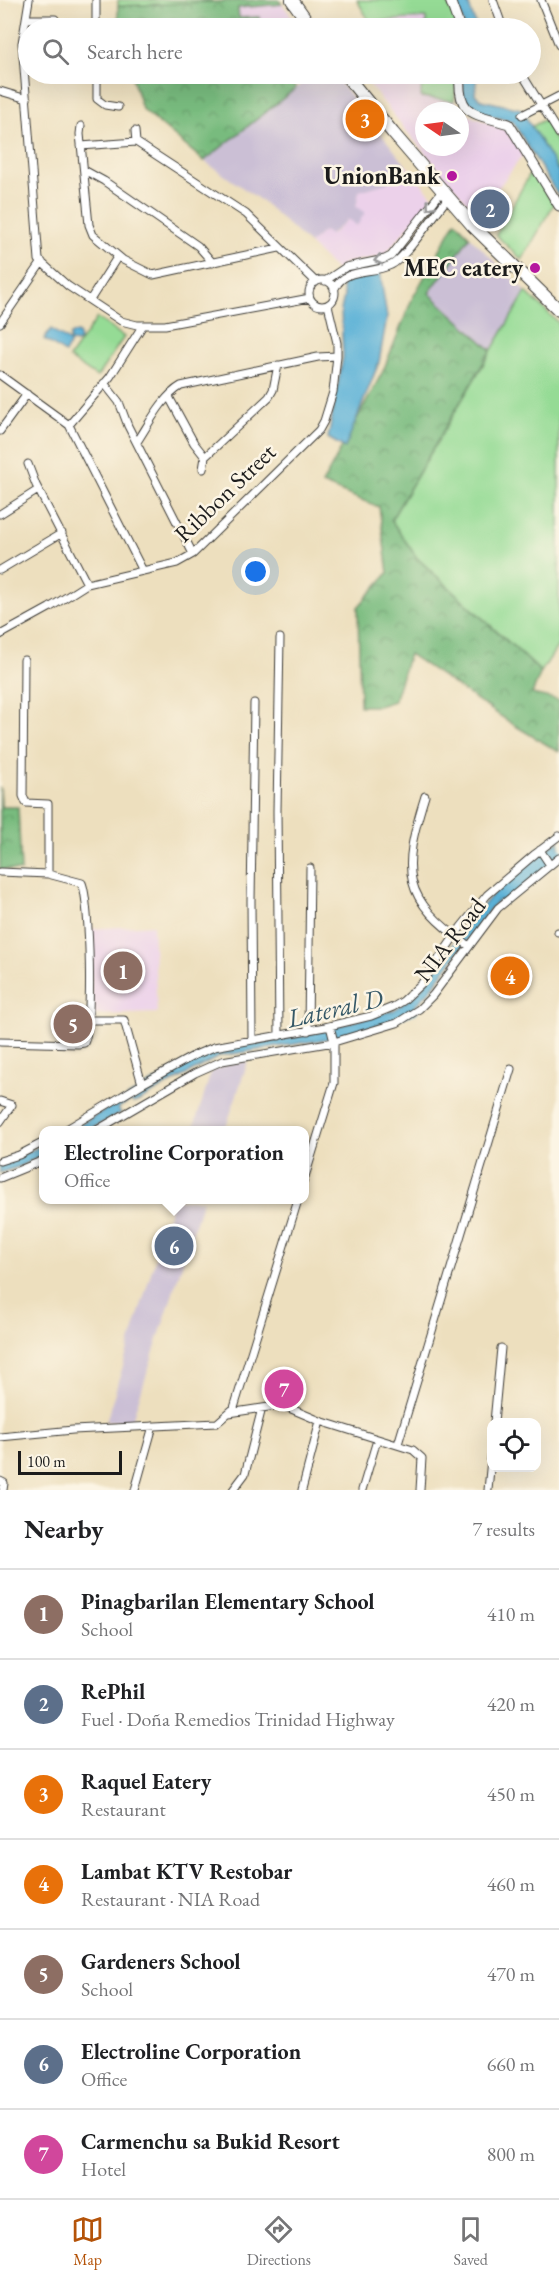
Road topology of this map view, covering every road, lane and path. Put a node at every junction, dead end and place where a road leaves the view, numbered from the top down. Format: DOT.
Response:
graph roads {
  1 [pos="29,0"];
  2 [pos="96,0"];
  3 [pos="292,0"];
  4 [pos="450,0"];
  5 [pos="493,0"];
  6 [pos="541,0"];
  7 [pos="27,18"];
  8 [pos="96,18"];
  9 [pos="305,18"];
  10 [pos="456,18"];
  11 [pos="499,18"];
  12 [pos="557,38"];
  13 [pos="559,45"];
  14 [pos="27,84"];
  15 [pos="97,84"];
  16 [pos="353,84"];
  17 [pos="459,84"];
  18 [pos="529,84"];
  19 [pos="0,91"];
  20 [pos="559,96"];
  21 [pos="27,99"];
  22 [pos="541,103"];
  23 [pos="118,106"];
  24 [pos="522,115"];
  25 [pos="81,126"];
  26 [pos="135,131"];
  27 [pos="559,134"];
  28 [pos="136,142"];
  29 [pos="81,146"];
  30 [pos="84,170"];
  31 [pos="445,195"];
  32 [pos="559,206"];
  33 [pos="279,248"];
  34 [pos="118,256"];
  35 [pos="42,262"];
  36 [pos="213,263"];
  37 [pos="325,281"];
  38 [pos="316,282"];
  39 [pos="334,290"];
  40 [pos="310,298"];
  41 [pos="90,300"];
  42 [pos="328,305"];
  43 [pos="559,310"];
  44 [pos="3,313"];
  45 [pos="0,322"];
  46 [pos="143,325"];
  47 [pos="337,356"];
  48 [pos="278,365"];
  49 [pos="0,375"];
  50 [pos="104,383"];
  51 [pos="27,394"];
  52 [pos="169,397"];
  53 [pos="69,425"];
  54 [pos="0,431"];
  55 [pos="137,442"];
  56 [pos="205,457"];
  57 [pos="28,464"];
  58 [pos="203,469"];
  59 [pos="38,490"];
  60 [pos="0,514"];
  61 [pos="62,533"];
  62 [pos="193,554"];
  63 [pos="0,570"];
  64 [pos="142,571"];
  65 [pos="87,584"];
  66 [pos="0,635"];
  67 [pos="280,638"];
  68 [pos="24,660"];
  69 [pos="254,704"];
  70 [pos="425,796"];
  71 [pos="559,836"];
  72 [pos="541,851"];
  73 [pos="559,858"];
  74 [pos="549,863"];
  75 [pos="310,868"];
  76 [pos="0,872"];
  77 [pos="48,874"];
  78 [pos="457,937"];
  79 [pos="467,944"];
  80 [pos="89,1020"];
  81 [pos="330,1028"];
  82 [pos="308,1031"];
  83 [pos="279,1036"];
  84 [pos="252,1040"];
  85 [pos="333,1040"];
  86 [pos="0,1042"];
  87 [pos="187,1061"];
  88 [pos="511,1070"];
  89 [pos="193,1072"];
  90 [pos="142,1084"];
  91 [pos="138,1097"];
  92 [pos="0,1101"];
  93 [pos="0,1122"];
  94 [pos="76,1126"];
  95 [pos="103,1126"];
  96 [pos="39,1145"];
  97 [pos="0,1161"];
  98 [pos="39,1162"];
  99 [pos="309,1164"];
  100 [pos="0,1178"];
  101 [pos="297,1204"];
  102 [pos="501,1348"];
  103 [pos="262,1408"];
  104 [pos="230,1413"];
  105 [pos="494,1418"];
  106 [pos="320,1421"];
  107 [pos="153,1426"];
  108 [pos="0,1437"];
  109 [pos="377,1440"];
  110 [pos="398,1444"];
  111 [pos="490,1472"];
  112 [pos="0,1481"];
  113 [pos="3,1490"];
  114 [pos="135,1490"];
  115 [pos="233,1490"];
  116 [pos="302,1490"];
  117 [pos="362,1490"];
  118 [pos="420,1490"];
  119 [pos="488,1490"];
  1 -- 7 [label="street"];
  2 -- 8 [label="street"];
  3 -- 9 [label="highway"];
  4 -- 10 [label="street"];
  5 -- 11 [label="street"];
  6 -- 12 [label="street"];
  12 -- 13 [label="street"];
  14 -- 21 [label="street"];
  15 -- 23 [label="street"];
  16 -- 31 [label="highway"];
  17 -- 32 [label="street"];
  18 -- 22 [label="street"];
  19 -- 21 [label="street"];
  20 -- 22 [label="street"];
  21 -- 35 [label="street"];
  22 -- 24 [label="street"];
  22 -- 27 [label="street"];
  25 -- 29 [label="street"];
  26 -- 28 [label="street"];
  28 -- 29 [label="street"];
  28 -- 33 [label="street"];
  29 -- 30 [label="street"];
  30 -- 34 [label="street"];
  30 -- 36 [label="street"];
  31 -- 37 [label="street, one-way"];
  31 -- 39 [label="street"];
  31 -- 43 [label="highway"];
  33 -- 36 [label="street"];
  33 -- 38 [label="street"];
  34 -- 36 [label="street"];
  34 -- 41 [label="street"];
  35 -- 41 [label="street"];
  35 -- 44 [label="street"];
  37 -- 38 [label="street"];
  37 -- 39 [label="street"];
  38 -- 40 [label="street"];
  39 -- 42 [label="street"];
  40 -- 42 [label="street"];
  40 -- 46 [label="street"];
  41 -- 46 [label="street"];
  42 -- 47 [label="street, Ribbon Street"];
  44 -- 45 [label="street"];
  46 -- 50 [label="street"];
  47 -- 48 [label="street"];
  47 -- 62 [label="street, Ribbon Street"];
  48 -- 52 [label="street"];
  48 -- 56 [label="street"];
  49 -- 51 [label="street"];
  50 -- 53 [label="street"];
  50 -- 55 [label="street"];
  51 -- 53 [label="street"];
  51 -- 54 [label="street"];
  52 -- 55 [label="street"];
  52 -- 56 [label="street"];
  53 -- 64 [label="street"];
  55 -- 62 [label="street"];
  56 -- 58 [label="street"];
  57 -- 59 [label="street"];
  59 -- 60 [label="street"];
  59 -- 61 [label="street"];
  61 -- 63 [label="street"];
  61 -- 65 [label="street"];
  62 -- 64 [label="street, Ribbon Street"];
  64 -- 65 [label="street, Ribbon Street"];
  65 -- 66 [label="street, Ribbon Street"];
  67 -- 83 [label="street"];
  68 -- 77 [label="street"];
  69 -- 84 [label="street"];
  70 -- 78 [label="street"];
  71 -- 72 [label="street"];
  72 -- 74 [label="street"];
  72 -- 78 [label="street"];
  73 -- 74 [label="street, NIA Road"];
  74 -- 79 [label="street, NIA Road"];
  75 -- 82 [label="street"];
  76 -- 77 [label="street"];
  77 -- 80 [label="street"];
  78 -- 79 [label="street"];
  78 -- 81 [label="street"];
  79 -- 85 [label="street, NIA Road"];
  80 -- 86 [label="street"];
  80 -- 90 [label="street"];
  81 -- 82 [label="street"];
  81 -- 85 [label="street"];
  82 -- 83 [label="street"];
  83 -- 84 [label="street"];
  84 -- 87 [label="street"];
  85 -- 89 [label="street, NIA Road"];
  85 -- 99 [label="street"];
  87 -- 89 [label="street"];
  87 -- 90 [label="street"];
  88 -- 110 [label="street"];
  89 -- 91 [label="street, NIA Road"];
  90 -- 91 [label="street"];
  91 -- 94 [label="street"];
  91 -- 95 [label="street, NIA Road"];
  92 -- 93 [label="street"];
  96 -- 97 [label="street"];
  98 -- 100 [label="street"];
  101 -- 104 [label="street"];
  102 -- 105 [label="street"];
  103 -- 104 [label="street"];
  103 -- 106 [label="street"];
  103 -- 115 [label="street"];
  104 -- 107 [label="street"];
  106 -- 109 [label="street"];
  106 -- 116 [label="street"];
  107 -- 108 [label="street"];
  107 -- 114 [label="street"];
  109 -- 110 [label="street"];
  109 -- 117 [label="street"];
  110 -- 118 [label="street"];
  111 -- 119 [label="street"];
  112 -- 113 [label="street"];
}
